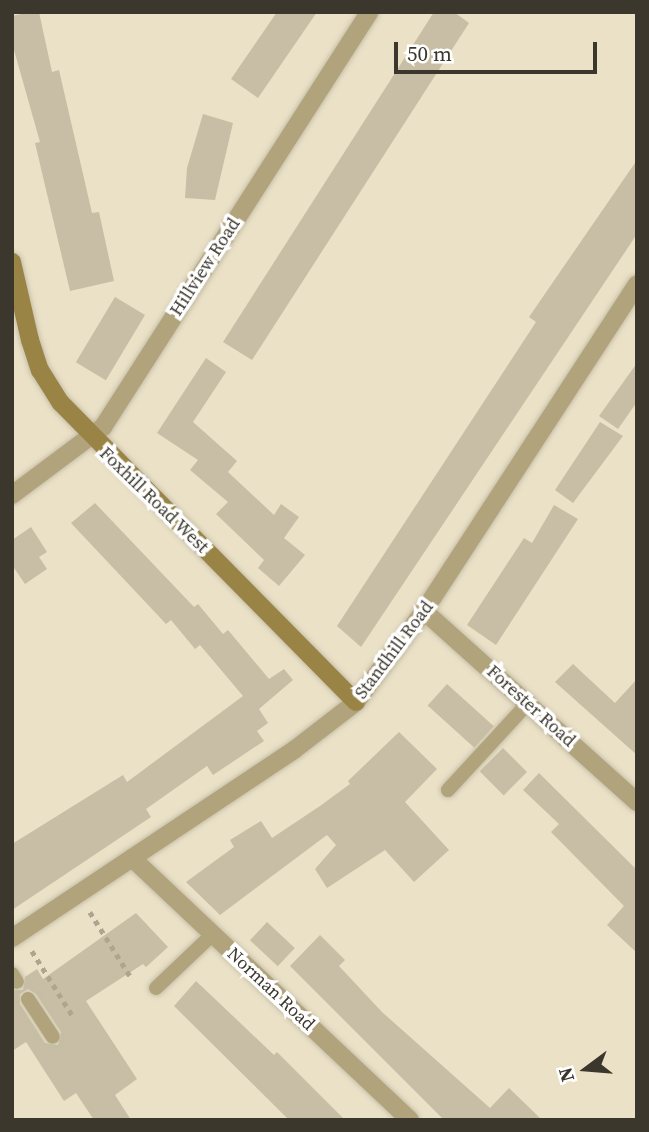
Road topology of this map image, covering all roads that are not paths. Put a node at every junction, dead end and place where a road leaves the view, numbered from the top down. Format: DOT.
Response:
graph roads {
  1 [pos="369,12"];
  2 [pos="12,262"];
  3 [pos="637,284"];
  4 [pos="92,439"];
  5 [pos="12,495"];
  6 [pos="424,611"];
  7 [pos="356,702"];
  8 [pos="529,702"];
  9 [pos="448,790"];
  10 [pos="637,802"];
  11 [pos="132,858"];
  12 [pos="213,934"];
  13 [pos="16,936"];
  14 [pos="156,988"];
  15 [pos="28,999"];
  16 [pos="53,1037"];
  17 [pos="410,1120"];
  1 -- 4 [label="street, Hillview Road"];
  2 -- 4 [label="street, Foxhill Road West"];
  3 -- 6 [label="street, Standhill Road"];
  4 -- 5 [label="street, Hillview Road"];
  4 -- 7 [label="street, Foxhill Road West"];
  6 -- 7 [label="street, Standhill Road"];
  6 -- 8 [label="street, Forester Road"];
  7 -- 11 [label="street, Standhill Road"];
  8 -- 9 [label="lane"];
  8 -- 10 [label="street, Forester Road"];
  11 -- 12 [label="street, Norman Road"];
  11 -- 13 [label="street, Standhill Road"];
  12 -- 14 [label="lane"];
  12 -- 17 [label="street, Norman Road"];
  15 -- 16 [label="lane"];
}
